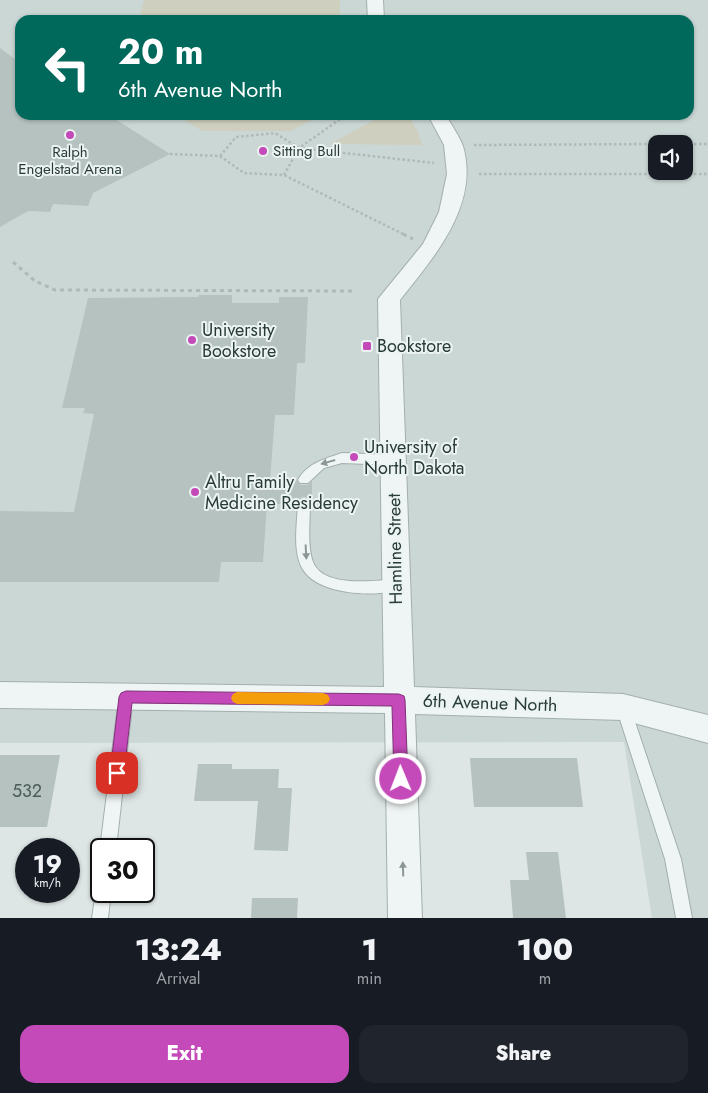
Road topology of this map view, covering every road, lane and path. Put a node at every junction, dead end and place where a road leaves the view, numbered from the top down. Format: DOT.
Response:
graph roads {
  1 [pos="375,0"];
  2 [pos="376,15"];
  3 [pos="339,120"];
  4 [pos="439,120"];
  5 [pos="693,144"];
  6 [pos="708,144"];
  7 [pos="648,145"];
  8 [pos="299,148"];
  9 [pos="170,154"];
  10 [pos="220,156"];
  11 [pos="455,162"];
  12 [pos="708,174"];
  13 [pos="284,175"];
  14 [pos="432,246"];
  15 [pos="13,262"];
  16 [pos="355,291"];
  17 [pos="393,460"];
  18 [pos="304,480"];
  19 [pos="304,504"];
  20 [pos="396,585"];
  21 [pos="0,695"];
  22 [pos="126,697"];
  23 [pos="399,700"];
  24 [pos="623,707"];
  25 [pos="708,729"];
  26 [pos="109,838"];
  27 [pos="102,903"];
  28 [pos="100,918"];
  29 [pos="405,918"];
  30 [pos="684,918"];
  1 -- 2 [label="street"];
  3 -- 8 [label="path"];
  4 -- 11 [label="street"];
  5 -- 6 [label="path"];
  7 -- 11 [label="path"];
  8 -- 10 [label="path"];
  8 -- 11 [label="path"];
  8 -- 13 [label="path"];
  9 -- 10 [label="path"];
  10 -- 13 [label="path"];
  11 -- 12 [label="path"];
  11 -- 14 [label="street, Hamline Street"];
  13 -- 14 [label="path"];
  14 -- 17 [label="street, Hamline Street"];
  15 -- 16 [label="path"];
  17 -- 18 [label="lane, one-way"];
  17 -- 20 [label="street, Hamline Street"];
  19 -- 20 [label="lane, one-way"];
  20 -- 23 [label="street, Hamline Street"];
  21 -- 22 [label="street, 6th Avenue North"];
  22 -- 23 [label="street, 6th Avenue North"];
  22 -- 26 [label="lane"];
  23 -- 24 [label="street, 6th Avenue North"];
  29 -- 23 [label="street, Hamline Street, one-way"];
  24 -- 25 [label="street, 6th Avenue North"];
  24 -- 30 [label="lane"];
  27 -- 28 [label="lane"];
}
